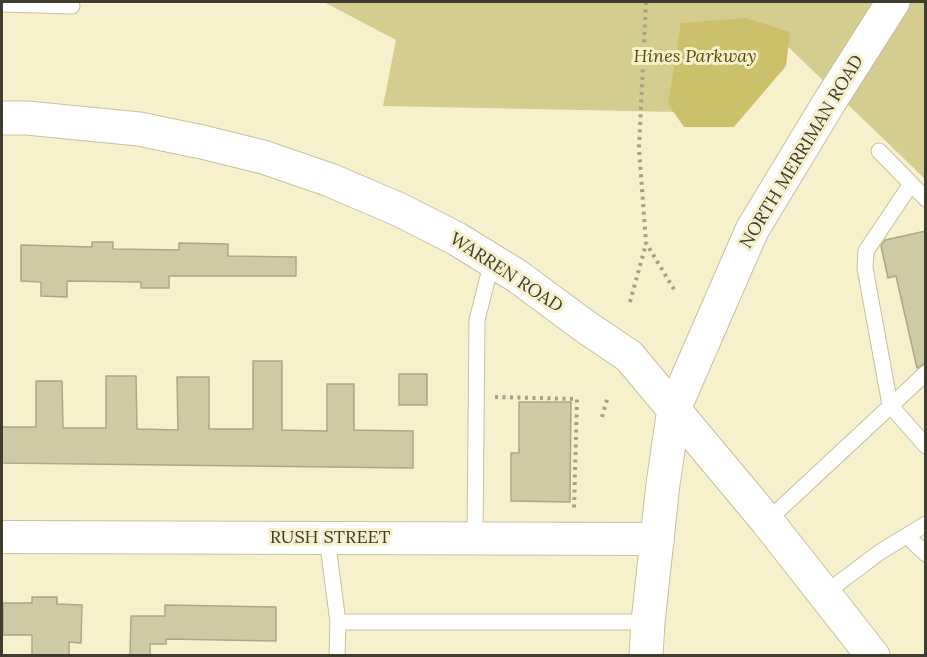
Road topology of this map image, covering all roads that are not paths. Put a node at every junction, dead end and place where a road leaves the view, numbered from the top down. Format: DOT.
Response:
graph roads {
  1 [pos="2,4"];
  2 [pos="892,4"];
  3 [pos="72,6"];
  4 [pos="2,118"];
  5 [pos="879,151"];
  6 [pos="911,184"];
  7 [pos="926,199"];
  8 [pos="492,261"];
  9 [pos="926,372"];
  10 [pos="890,405"];
  11 [pos="674,409"];
  12 [pos="926,446"];
  13 [pos="767,521"];
  14 [pos="926,524"];
  15 [pos="907,536"];
  16 [pos="2,537"];
  17 [pos="327,538"];
  18 [pos="474,538"];
  19 [pos="658,539"];
  20 [pos="926,554"];
  21 [pos="824,594"];
  22 [pos="338,622"];
  23 [pos="648,622"];
  24 [pos="862,651"];
  25 [pos="337,656"];
  26 [pos="646,656"];
  1 -- 3 [label="lane"];
  2 -- 11 [label="main road, NORTH MERRIMAN ROAD"];
  4 -- 8 [label="main road, WARREN ROAD"];
  5 -- 6 [label="lane"];
  6 -- 7 [label="lane"];
  6 -- 10 [label="lane"];
  8 -- 11 [label="main road, WARREN ROAD"];
  8 -- 18 [label="lane"];
  9 -- 10 [label="lane"];
  10 -- 12 [label="lane"];
  10 -- 13 [label="lane"];
  11 -- 13 [label="main road, WARREN ROAD"];
  11 -- 19 [label="main road, NORTH MERRIMAN ROAD"];
  13 -- 21 [label="main road, WARREN ROAD"];
  14 -- 15 [label="lane"];
  15 -- 20 [label="lane"];
  15 -- 21 [label="lane"];
  16 -- 17 [label="street, RUSH STREET"];
  17 -- 18 [label="street, RUSH STREET"];
  17 -- 22 [label="lane"];
  18 -- 19 [label="street, RUSH STREET"];
  19 -- 23 [label="main road, NORTH MERRIMAN ROAD"];
  21 -- 24 [label="main road, WARREN ROAD"];
  22 -- 23 [label="lane"];
  22 -- 25 [label="lane"];
  23 -- 26 [label="main road, NORTH MERRIMAN ROAD"];
}
